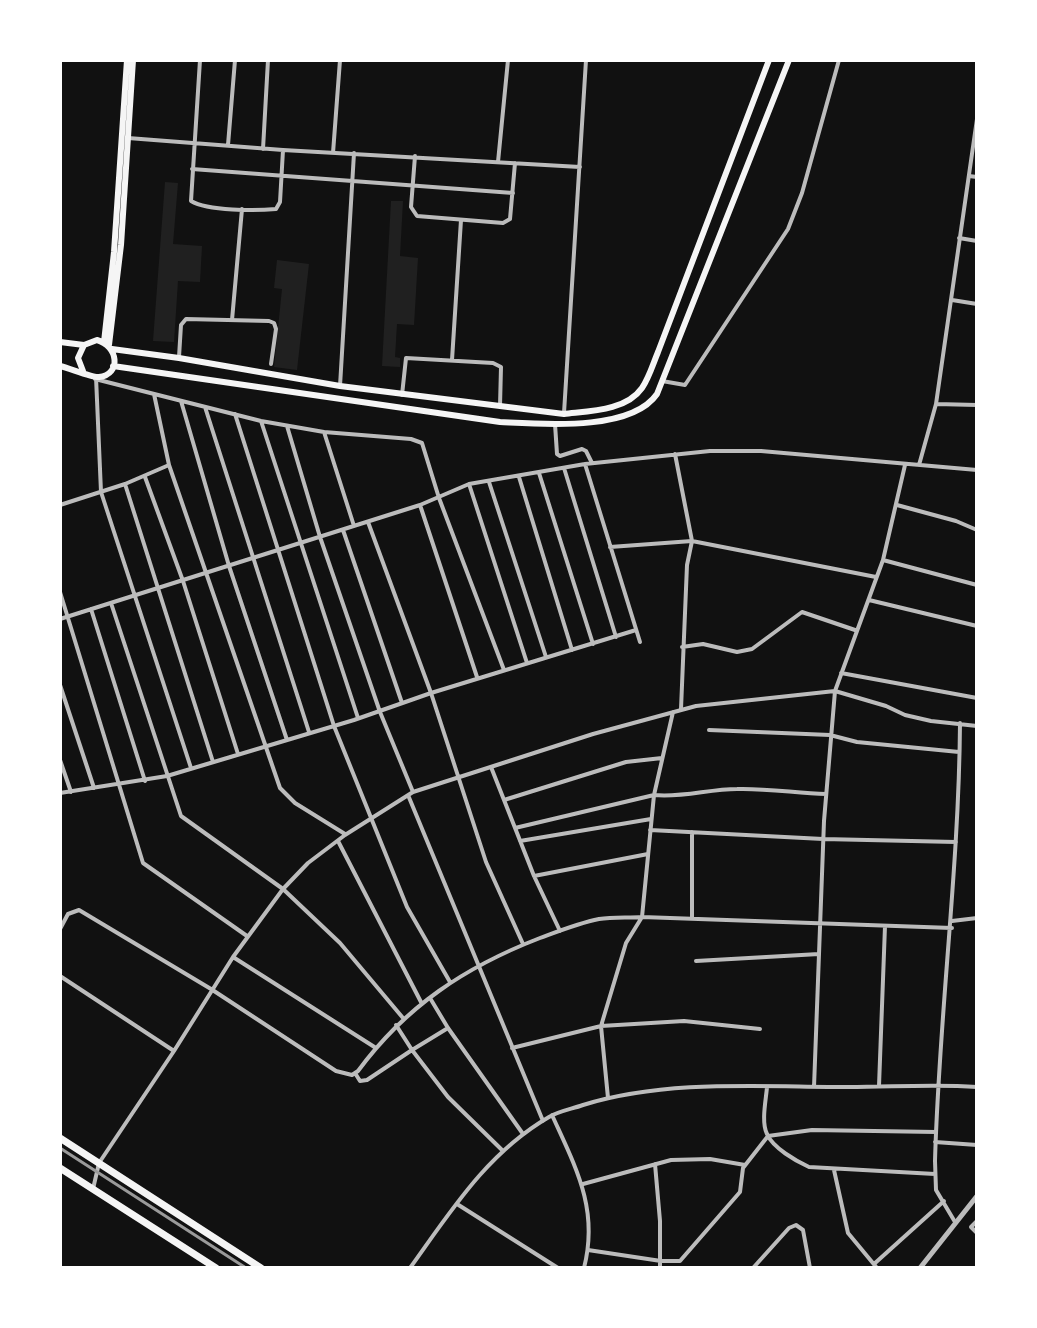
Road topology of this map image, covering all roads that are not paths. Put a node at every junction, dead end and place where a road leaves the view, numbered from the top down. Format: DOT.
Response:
graph roads {
  1 [pos="127,60"];
  2 [pos="133,60"];
  3 [pos="200,60"];
  4 [pos="235,60"];
  5 [pos="268,60"];
  6 [pos="340,60"];
  7 [pos="508,60"];
  8 [pos="586,60"];
  9 [pos="769,60"];
  10 [pos="789,60"];
  11 [pos="839,60"];
  12 [pos="977,119"];
  13 [pos="126,138"];
  14 [pos="194,142"];
  15 [pos="228,145"];
  16 [pos="263,149"];
  17 [pos="283,150"];
  18 [pos="333,153"];
  19 [pos="354,153"];
  20 [pos="415,156"];
  21 [pos="498,162"];
  22 [pos="515,163"];
  23 [pos="580,167"];
  24 [pos="192,169"];
  25 [pos="281,176"];
  26 [pos="969,176"];
  27 [pos="977,177"];
  28 [pos="352,181"];
  29 [pos="413,187"];
  30 [pos="513,193"];
  31 [pos="242,209"];
  32 [pos="461,220"];
  33 [pos="959,238"];
  34 [pos="977,241"];
  35 [pos="952,300"];
  36 [pos="977,304"];
  37 [pos="232,320"];
  38 [pos="60,342"];
  39 [pos="84,345"];
  40 [pos="108,345"];
  41 [pos="179,358"];
  42 [pos="452,360"];
  43 [pos="271,364"];
  44 [pos="60,366"];
  45 [pos="113,366"];
  46 [pos="83,371"];
  47 [pos="96,378"];
  48 [pos="662,381"];
  49 [pos="340,386"];
  50 [pos="154,394"];
  51 [pos="402,395"];
  52 [pos="181,401"];
  53 [pos="936,404"];
  54 [pos="977,405"];
  55 [pos="500,406"];
  56 [pos="205,407"];
  57 [pos="235,414"];
  58 [pos="564,414"];
  59 [pos="261,421"];
  60 [pos="555,424"];
  61 [pos="287,426"];
  62 [pos="324,432"];
  63 [pos="675,454"];
  64 [pos="592,463"];
  65 [pos="585,464"];
  66 [pos="906,464"];
  67 [pos="169,465"];
  68 [pos="919,465"];
  69 [pos="564,468"];
  70 [pos="977,470"];
  71 [pos="539,473"];
  72 [pos="145,477"];
  73 [pos="519,477"];
  74 [pos="489,482"];
  75 [pos="125,484"];
  76 [pos="469,484"];
  77 [pos="101,492"];
  78 [pos="439,498"];
  79 [pos="60,505"];
  80 [pos="420,505"];
  81 [pos="897,505"];
  82 [pos="368,522"];
  83 [pos="354,526"];
  84 [pos="343,530"];
  85 [pos="977,530"];
  86 [pos="320,537"];
  87 [pos="692,541"];
  88 [pos="301,544"];
  89 [pos="610,547"];
  90 [pos="280,551"];
  91 [pos="252,559"];
  92 [pos="883,560"];
  93 [pos="229,566"];
  94 [pos="206,574"];
  95 [pos="877,577"];
  96 [pos="183,581"];
  97 [pos="977,585"];
  98 [pos="159,588"];
  99 [pos="60,592"];
  100 [pos="135,595"];
  101 [pos="869,600"];
  102 [pos="111,603"];
  103 [pos="91,609"];
  104 [pos="67,617"];
  105 [pos="60,619"];
  106 [pos="977,626"];
  107 [pos="636,630"];
  108 [pos="856,630"];
  109 [pos="616,637"];
  110 [pos="640,642"];
  111 [pos="593,644"];
  112 [pos="682,647"];
  113 [pos="572,650"];
  114 [pos="546,657"];
  115 [pos="527,663"];
  116 [pos="504,670"];
  117 [pos="841,673"];
  118 [pos="477,678"];
  119 [pos="60,685"];
  120 [pos="835,691"];
  121 [pos="431,693"];
  122 [pos="977,698"];
  123 [pos="402,703"];
  124 [pos="681,710"];
  125 [pos="380,712"];
  126 [pos="673,712"];
  127 [pos="358,718"];
  128 [pos="960,723"];
  129 [pos="334,726"];
  130 [pos="977,726"];
  131 [pos="709,730"];
  132 [pos="309,733"];
  133 [pos="830,735"];
  134 [pos="287,740"];
  135 [pos="264,747"];
  136 [pos="959,752"];
  137 [pos="238,754"];
  138 [pos="662,758"];
  139 [pos="60,760"];
  140 [pos="213,762"];
  141 [pos="491,767"];
  142 [pos="191,768"];
  143 [pos="167,776"];
  144 [pos="460,777"];
  145 [pos="145,781"];
  146 [pos="119,785"];
  147 [pos="94,788"];
  148 [pos="71,792"];
  149 [pos="60,793"];
  150 [pos="410,794"];
  151 [pos="826,794"];
  152 [pos="654,795"];
  153 [pos="504,800"];
  154 [pos="371,818"];
  155 [pos="651,819"];
  156 [pos="515,828"];
  157 [pos="650,830"];
  158 [pos="692,832"];
  159 [pos="345,835"];
  160 [pos="823,839"];
  161 [pos="338,841"];
  162 [pos="520,841"];
  163 [pos="956,842"];
  164 [pos="648,854"];
  165 [pos="534,876"];
  166 [pos="283,889"];
  167 [pos="642,917"];
  168 [pos="977,918"];
  169 [pos="692,919"];
  170 [pos="820,924"];
  171 [pos="952,924"];
  172 [pos="885,926"];
  173 [pos="60,929"];
  174 [pos="560,931"];
  175 [pos="247,936"];
  176 [pos="523,945"];
  177 [pos="819,954"];
  178 [pos="233,957"];
  179 [pos="696,961"];
  180 [pos="477,966"];
  181 [pos="60,976"];
  182 [pos="450,982"];
  183 [pos="211,989"];
  184 [pos="430,998"];
  185 [pos="422,1004"];
  186 [pos="403,1018"];
  187 [pos="396,1025"];
  188 [pos="601,1026"];
  189 [pos="448,1028"];
  190 [pos="760,1029"];
  191 [pos="376,1048"];
  192 [pos="512,1048"];
  193 [pos="412,1050"];
  194 [pos="174,1051"];
  195 [pos="355,1073"];
  196 [pos="938,1084"];
  197 [pos="879,1086"];
  198 [pos="767,1087"];
  199 [pos="814,1087"];
  200 [pos="977,1087"];
  201 [pos="608,1098"];
  202 [pos="552,1115"];
  203 [pos="543,1121"];
  204 [pos="936,1132"];
  205 [pos="523,1134"];
  206 [pos="768,1136"];
  207 [pos="60,1138"];
  208 [pos="935,1142"];
  209 [pos="977,1145"];
  210 [pos="503,1150"];
  211 [pos="99,1163"];
  212 [pos="655,1164"];
  213 [pos="745,1165"];
  214 [pos="60,1168"];
  215 [pos="834,1170"];
  216 [pos="935,1174"];
  217 [pos="583,1184"];
  218 [pos="93,1189"];
  219 [pos="977,1196"];
  220 [pos="944,1201"];
  221 [pos="457,1204"];
  222 [pos="977,1221"];
  223 [pos="956,1222"];
  224 [pos="977,1233"];
  225 [pos="588,1250"];
  226 [pos="661,1261"];
  227 [pos="875,1266"];
  228 [pos="216,1268"];
  229 [pos="261,1268"];
  230 [pos="410,1268"];
  231 [pos="558,1268"];
  232 [pos="584,1268"];
  233 [pos="660,1268"];
  234 [pos="753,1268"];
  235 [pos="810,1268"];
  236 [pos="920,1268"];
  1 -- 13 [label="main road"];
  2 -- 13 [label="main road"];
  3 -- 14 [label="street"];
  4 -- 15 [label="street"];
  5 -- 16 [label="street"];
  6 -- 18 [label="street"];
  7 -- 21 [label="street"];
  8 -- 23 [label="street"];
  9 -- 58 [label="main road"];
  10 -- 48 [label="main road"];
  11 -- 48 [label="street"];
  12 -- 26 [label="street"];
  13 -- 14 [label="street"];
  13 -- 40 [label="main road"];
  14 -- 15 [label="street"];
  14 -- 24 [label="street"];
  15 -- 16 [label="street"];
  16 -- 17 [label="street"];
  17 -- 18 [label="street"];
  17 -- 25 [label="street"];
  18 -- 19 [label="street"];
  19 -- 20 [label="street"];
  19 -- 28 [label="street"];
  20 -- 21 [label="street"];
  20 -- 29 [label="street"];
  21 -- 22 [label="street"];
  22 -- 23 [label="street"];
  22 -- 30 [label="street"];
  23 -- 58 [label="street"];
  24 -- 25 [label="street"];
  24 -- 31 [label="street"];
  25 -- 28 [label="street"];
  25 -- 31 [label="street"];
  26 -- 27 [label="street"];
  26 -- 33 [label="street"];
  28 -- 29 [label="street"];
  28 -- 49 [label="street"];
  29 -- 30 [label="street"];
  29 -- 32 [label="street"];
  30 -- 32 [label="street"];
  31 -- 37 [label="street"];
  32 -- 42 [label="street"];
  33 -- 34 [label="street"];
  33 -- 35 [label="street"];
  35 -- 36 [label="street"];
  35 -- 53 [label="street"];
  37 -- 41 [label="street"];
  37 -- 43 [label="street"];
  38 -- 39 [label="main road"];
  39 -- 40 [label="main road"];
  39 -- 46 [label="main road"];
  40 -- 41 [label="main road"];
  40 -- 45 [label="main road"];
  41 -- 49 [label="main road"];
  42 -- 51 [label="street"];
  42 -- 55 [label="street"];
  44 -- 46 [label="main road"];
  45 -- 47 [label="main road"];
  45 -- 60 [label="main road"];
  46 -- 47 [label="main road"];
  47 -- 50 [label="street"];
  47 -- 77 [label="street"];
  48 -- 60 [label="main road"];
  49 -- 51 [label="main road"];
  50 -- 52 [label="street"];
  50 -- 67 [label="street"];
  51 -- 55 [label="main road"];
  52 -- 56 [label="street"];
  52 -- 93 [label="street"];
  53 -- 54 [label="street"];
  53 -- 68 [label="street"];
  55 -- 58 [label="main road"];
  56 -- 57 [label="street"];
  56 -- 91 [label="street"];
  57 -- 59 [label="street"];
  57 -- 90 [label="street"];
  59 -- 61 [label="street"];
  59 -- 88 [label="street"];
  60 -- 64 [label="street"];
  61 -- 62 [label="street"];
  61 -- 86 [label="street"];
  62 -- 78 [label="street"];
  62 -- 83 [label="street"];
  63 -- 64 [label="street"];
  63 -- 66 [label="street"];
  63 -- 87 [label="street"];
  64 -- 65 [label="street"];
  65 -- 69 [label="street"];
  65 -- 89 [label="street"];
  66 -- 68 [label="street"];
  66 -- 81 [label="street"];
  67 -- 72 [label="street"];
  67 -- 94 [label="street"];
  68 -- 70 [label="street"];
  69 -- 71 [label="street"];
  69 -- 109 [label="street"];
  71 -- 73 [label="street"];
  71 -- 111 [label="street"];
  72 -- 75 [label="street"];
  72 -- 96 [label="street"];
  73 -- 74 [label="street"];
  73 -- 113 [label="street"];
  74 -- 76 [label="street"];
  74 -- 114 [label="street"];
  75 -- 77 [label="street"];
  75 -- 98 [label="street"];
  76 -- 78 [label="street"];
  76 -- 115 [label="street"];
  77 -- 79 [label="street"];
  77 -- 100 [label="street"];
  78 -- 80 [label="street"];
  78 -- 116 [label="street"];
  80 -- 82 [label="street"];
  80 -- 118 [label="street"];
  81 -- 85 [label="street"];
  81 -- 92 [label="street"];
  82 -- 83 [label="street"];
  82 -- 121 [label="street"];
  83 -- 84 [label="street"];
  84 -- 86 [label="street"];
  84 -- 123 [label="street"];
  86 -- 88 [label="street"];
  86 -- 125 [label="street"];
  87 -- 89 [label="street"];
  87 -- 95 [label="street"];
  87 -- 112 [label="street"];
  88 -- 90 [label="street"];
  88 -- 127 [label="street"];
  89 -- 107 [label="street"];
  90 -- 91 [label="street"];
  90 -- 129 [label="street"];
  91 -- 93 [label="street"];
  91 -- 132 [label="street"];
  92 -- 95 [label="street"];
  92 -- 97 [label="street"];
  93 -- 94 [label="street"];
  93 -- 134 [label="street"];
  94 -- 96 [label="street"];
  94 -- 135 [label="street"];
  95 -- 101 [label="street"];
  96 -- 98 [label="street"];
  96 -- 137 [label="street"];
  98 -- 100 [label="street"];
  98 -- 140 [label="street"];
  99 -- 104 [label="street"];
  100 -- 102 [label="street"];
  100 -- 142 [label="street"];
  101 -- 106 [label="street"];
  101 -- 108 [label="street"];
  102 -- 103 [label="street"];
  102 -- 143 [label="street"];
  103 -- 104 [label="street"];
  103 -- 145 [label="street"];
  104 -- 105 [label="street"];
  104 -- 146 [label="street"];
  107 -- 109 [label="street"];
  107 -- 110 [label="street"];
  108 -- 112 [label="street"];
  108 -- 117 [label="street"];
  109 -- 111 [label="street"];
  111 -- 113 [label="street"];
  112 -- 124 [label="street"];
  113 -- 114 [label="street"];
  114 -- 115 [label="street"];
  115 -- 116 [label="street"];
  116 -- 118 [label="street"];
  117 -- 120 [label="street"];
  117 -- 122 [label="street"];
  118 -- 121 [label="street"];
  119 -- 147 [label="street"];
  120 -- 124 [label="street"];
  120 -- 128 [label="street"];
  120 -- 133 [label="street"];
  121 -- 123 [label="street"];
  121 -- 144 [label="street"];
  123 -- 125 [label="street"];
  124 -- 126 [label="street"];
  125 -- 127 [label="street"];
  125 -- 150 [label="street"];
  126 -- 138 [label="street"];
  126 -- 141 [label="street"];
  127 -- 129 [label="street"];
  128 -- 130 [label="street"];
  128 -- 136 [label="street"];
  129 -- 132 [label="street"];
  129 -- 154 [label="street"];
  131 -- 133 [label="street"];
  132 -- 134 [label="street"];
  133 -- 136 [label="street"];
  133 -- 151 [label="street"];
  134 -- 135 [label="street"];
  135 -- 137 [label="street"];
  135 -- 159 [label="street"];
  136 -- 163 [label="street"];
  137 -- 140 [label="street"];
  138 -- 152 [label="street"];
  138 -- 153 [label="street"];
  139 -- 148 [label="street"];
  140 -- 142 [label="street"];
  141 -- 144 [label="street"];
  141 -- 153 [label="street"];
  142 -- 143 [label="street"];
  143 -- 145 [label="street"];
  143 -- 166 [label="street"];
  144 -- 150 [label="street"];
  144 -- 176 [label="street"];
  145 -- 146 [label="street"];
  146 -- 147 [label="street"];
  146 -- 175 [label="street"];
  147 -- 148 [label="street"];
  148 -- 149 [label="street"];
  150 -- 154 [label="street"];
  150 -- 180 [label="street"];
  151 -- 152 [label="street"];
  151 -- 160 [label="street"];
  152 -- 155 [label="street"];
  152 -- 156 [label="street"];
  153 -- 156 [label="street"];
  154 -- 159 [label="street"];
  154 -- 182 [label="street"];
  155 -- 157 [label="street"];
  155 -- 162 [label="street"];
  156 -- 162 [label="street"];
  157 -- 158 [label="street"];
  157 -- 164 [label="street"];
  158 -- 160 [label="street"];
  158 -- 169 [label="street"];
  159 -- 161 [label="street"];
  160 -- 163 [label="street"];
  160 -- 170 [label="street"];
  161 -- 166 [label="street"];
  161 -- 185 [label="street"];
  162 -- 165 [label="street"];
  163 -- 171 [label="street"];
  164 -- 165 [label="street"];
  164 -- 167 [label="street"];
  165 -- 174 [label="street"];
  166 -- 175 [label="street"];
  166 -- 186 [label="street"];
  167 -- 169 [label="street"];
  167 -- 174 [label="street"];
  167 -- 188 [label="street"];
  168 -- 171 [label="street"];
  169 -- 170 [label="street"];
  170 -- 172 [label="street"];
  170 -- 177 [label="street"];
  171 -- 172 [label="street"];
  171 -- 196 [label="street"];
  172 -- 197 [label="street"];
  173 -- 183 [label="street"];
  174 -- 176 [label="street"];
  175 -- 178 [label="street"];
  176 -- 180 [label="street"];
  177 -- 179 [label="street"];
  177 -- 199 [label="street"];
  178 -- 183 [label="street"];
  178 -- 191 [label="street"];
  180 -- 182 [label="street"];
  180 -- 192 [label="street"];
  181 -- 194 [label="street"];
  182 -- 184 [label="street"];
  183 -- 194 [label="street"];
  183 -- 195 [label="street"];
  184 -- 185 [label="street"];
  184 -- 189 [label="street"];
  185 -- 186 [label="street"];
  186 -- 187 [label="street"];
  187 -- 191 [label="street"];
  187 -- 193 [label="street"];
  188 -- 190 [label="street"];
  188 -- 192 [label="street"];
  188 -- 201 [label="street"];
  189 -- 193 [label="street"];
  189 -- 205 [label="street"];
  191 -- 195 [label="street"];
  192 -- 203 [label="street"];
  193 -- 195 [label="street"];
  193 -- 210 [label="street"];
  194 -- 211 [label="street"];
  196 -- 197 [label="street"];
  196 -- 200 [label="street"];
  196 -- 204 [label="street"];
  197 -- 199 [label="street"];
  198 -- 199 [label="street"];
  198 -- 201 [label="street"];
  198 -- 206 [label="street"];
  201 -- 202 [label="street"];
  202 -- 203 [label="street"];
  202 -- 217 [label="street"];
  203 -- 205 [label="street"];
  204 -- 206 [label="street"];
  204 -- 208 [label="street"];
  205 -- 210 [label="street"];
  206 -- 213 [label="street"];
  206 -- 215 [label="street"];
  207 -- 211 [label="highway"];
  208 -- 209 [label="street"];
  208 -- 216 [label="street"];
  210 -- 221 [label="street"];
  211 -- 218 [label="street"];
  211 -- 229 [label="highway"];
  212 -- 213 [label="street"];
  212 -- 217 [label="street"];
  212 -- 226 [label="street"];
  213 -- 226 [label="street"];
  214 -- 218 [label="highway"];
  215 -- 216 [label="street"];
  215 -- 227 [label="street"];
  216 -- 220 [label="street"];
  217 -- 225 [label="street"];
  218 -- 228 [label="highway"];
  219 -- 223 [label="street"];
  220 -- 223 [label="street"];
  220 -- 227 [label="street"];
  221 -- 230 [label="street"];
  221 -- 231 [label="street"];
  222 -- 224 [label="street"];
  223 -- 236 [label="street"];
  225 -- 226 [label="street"];
  225 -- 232 [label="street"];
  226 -- 233 [label="street"];
  234 -- 235 [label="street"];
}
